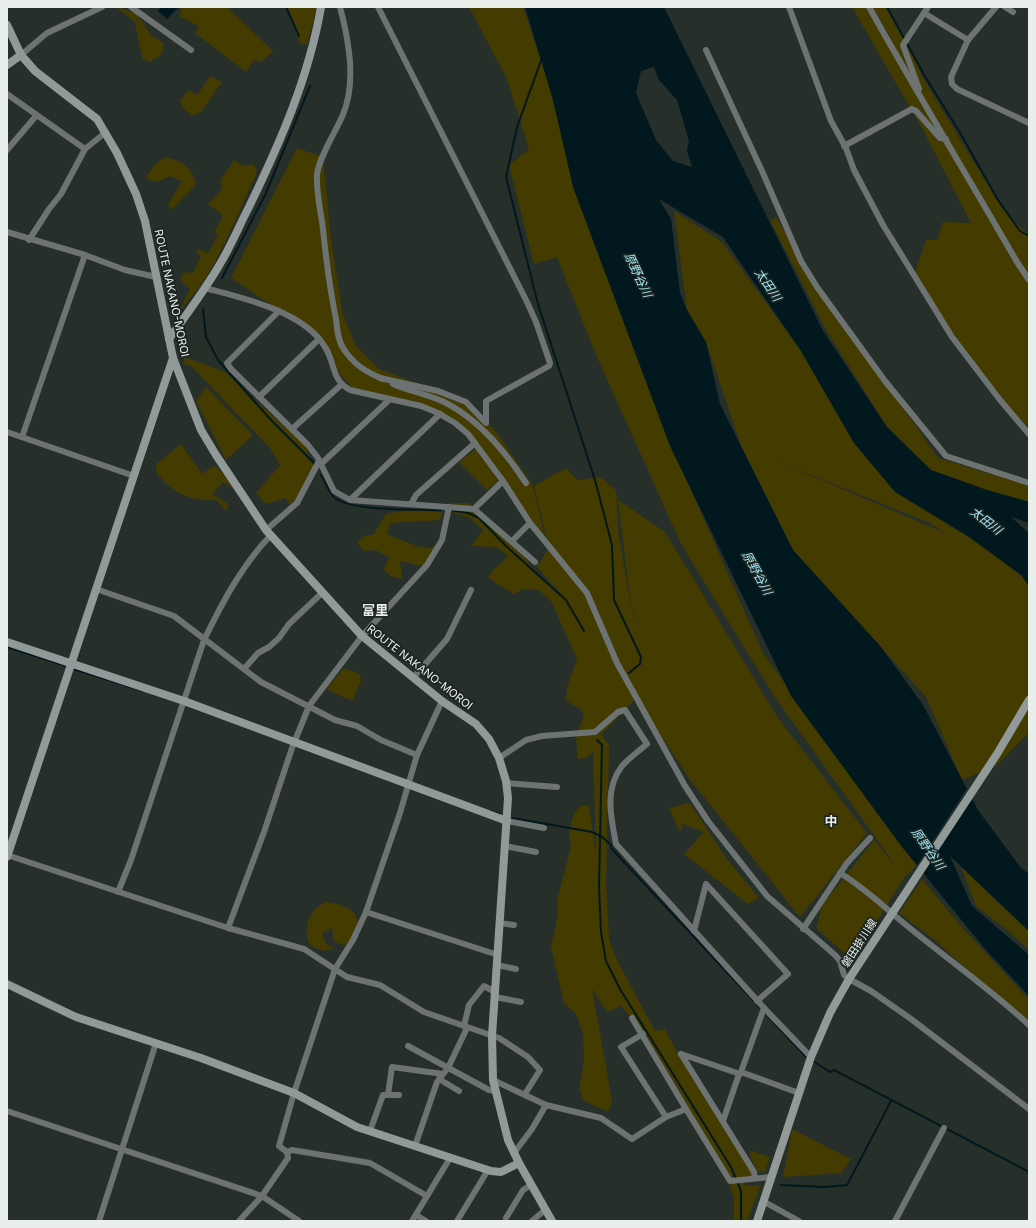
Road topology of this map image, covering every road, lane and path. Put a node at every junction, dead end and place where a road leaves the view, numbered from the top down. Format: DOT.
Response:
graph roads {
  1 [pos="102,7"];
  2 [pos="131,7"];
  3 [pos="321,7"];
  4 [pos="340,7"];
  5 [pos="378,7"];
  6 [pos="789,7"];
  7 [pos="870,7"];
  8 [pos="928,7"];
  9 [pos="996,7"];
  10 [pos="1005,7"];
  11 [pos="1013,12"];
  12 [pos="924,13"];
  13 [pos="7,25"];
  14 [pos="968,40"];
  15 [pos="191,50"];
  16 [pos="706,50"];
  17 [pos="21,55"];
  18 [pos="7,65"];
  19 [pos="7,94"];
  20 [pos="922,101"];
  21 [pos="36,116"];
  22 [pos="1029,123"];
  23 [pos="106,132"];
  24 [pos="946,139"];
  25 [pos="844,146"];
  26 [pos="85,149"];
  27 [pos="7,150"];
  28 [pos="7,232"];
  29 [pos="29,240"];
  30 [pos="85,255"];
  31 [pos="156,277"];
  32 [pos="1029,280"];
  33 [pos="206,288"];
  34 [pos="279,311"];
  35 [pos="169,339"];
  36 [pos="319,339"];
  37 [pos="173,358"];
  38 [pos="380,378"];
  39 [pos="340,384"];
  40 [pos="259,397"];
  41 [pos="389,400"];
  42 [pos="440,414"];
  43 [pos="292,429"];
  44 [pos="7,432"];
  45 [pos="1029,434"];
  46 [pos="22,437"];
  47 [pos="475,443"];
  48 [pos="320,463"];
  49 [pos="134,476"];
  50 [pos="503,481"];
  51 [pos="526,483"];
  52 [pos="1029,483"];
  53 [pos="350,500"];
  54 [pos="411,504"];
  55 [pos="474,508"];
  56 [pos="448,509"];
  57 [pos="530,522"];
  58 [pos="269,533"];
  59 [pos="512,541"];
  60 [pos="535,562"];
  61 [pos="96,589"];
  62 [pos="471,590"];
  63 [pos="323,592"];
  64 [pos="362,636"];
  65 [pos="204,640"];
  66 [pos="7,642"];
  67 [pos="70,664"];
  68 [pos="244,669"];
  69 [pos="413,678"];
  70 [pos="184,701"];
  71 [pos="442,701"];
  72 [pos="1027,705"];
  73 [pos="309,706"];
  74 [pos="295,742"];
  75 [pos="416,755"];
  76 [pos="499,758"];
  77 [pos="506,783"];
  78 [pos="409,784"];
  79 [pos="557,787"];
  80 [pos="507,821"];
  81 [pos="544,828"];
  82 [pos="870,838"];
  83 [pos="505,846"];
  84 [pos="536,852"];
  85 [pos="7,856"];
  86 [pos="840,873"];
  87 [pos="118,892"];
  88 [pos="366,912"];
  89 [pos="500,923"];
  90 [pos="514,925"];
  91 [pos="228,928"];
  92 [pos="804,929"];
  93 [pos="694,931"];
  94 [pos="498,955"];
  95 [pos="497,965"];
  96 [pos="335,969"];
  97 [pos="516,969"];
  98 [pos="851,975"];
  99 [pos="7,984"];
  100 [pos="495,994"];
  101 [pos="757,1001"];
  102 [pos="521,1002"];
  103 [pos="764,1008"];
  104 [pos="632,1018"];
  105 [pos="1029,1025"];
  106 [pos="466,1027"];
  107 [pos="643,1034"];
  108 [pos="492,1036"];
  109 [pos="156,1043"];
  110 [pos="408,1046"];
  111 [pos="811,1058"];
  112 [pos="448,1068"];
  113 [pos="740,1073"];
  114 [pos="441,1076"];
  115 [pos="493,1080"];
  116 [pos="459,1091"];
  117 [pos="496,1091"];
  118 [pos="294,1093"];
  119 [pos="799,1093"];
  120 [pos="525,1094"];
  121 [pos="388,1095"];
  122 [pos="399,1095"];
  123 [pos="546,1105"];
  124 [pos="686,1109"];
  125 [pos="1029,1109"];
  126 [pos="7,1111"];
  127 [pos="666,1117"];
  128 [pos="722,1121"];
  129 [pos="944,1128"];
  130 [pos="370,1131"];
  131 [pos="415,1146"];
  132 [pos="122,1149"];
  133 [pos="287,1152"];
  134 [pos="514,1152"];
  135 [pos="450,1158"];
  136 [pos="519,1163"];
  137 [pos="488,1170"];
  138 [pos="771,1177"];
  139 [pos="755,1178"];
  140 [pos="531,1185"];
  141 [pos="262,1196"];
  142 [pos="427,1196"];
  143 [pos="763,1201"];
  144 [pos="545,1210"];
  145 [pos="416,1215"];
  146 [pos="506,1218"];
  147 [pos="98,1221"];
  148 [pos="239,1221"];
  149 [pos="299,1221"];
  150 [pos="412,1221"];
  151 [pos="426,1221"];
  152 [pos="457,1221"];
  153 [pos="532,1221"];
  154 [pos="552,1221"];
  155 [pos="757,1221"];
  156 [pos="799,1221"];
  157 [pos="895,1221"];
  1 -- 17 [label="street"];
  2 -- 15 [label="street"];
  3 -- 33 [label="street"];
  4 -- 38 [label="street"];
  5 -- 38 [label="street"];
  6 -- 25 [label="street"];
  7 -- 20 [label="street"];
  8 -- 12 [label="street"];
  9 -- 14 [label="street"];
  10 -- 11 [label="street"];
  12 -- 14 [label="street"];
  12 -- 20 [label="street"];
  13 -- 17 [label="street, ROUTE NAKANO-MOROI"];
  14 -- 22 [label="street"];
  16 -- 52 [label="street"];
  17 -- 18 [label="street"];
  17 -- 23 [label="street, ROUTE NAKANO-MOROI"];
  19 -- 21 [label="street"];
  20 -- 24 [label="street"];
  21 -- 26 [label="street"];
  21 -- 27 [label="street"];
  23 -- 26 [label="street"];
  23 -- 31 [label="street, ROUTE NAKANO-MOROI"];
  24 -- 25 [label="street"];
  24 -- 32 [label="street"];
  25 -- 45 [label="street"];
  26 -- 29 [label="street"];
  28 -- 29 [label="street"];
  29 -- 30 [label="street"];
  30 -- 31 [label="street"];
  30 -- 46 [label="street"];
  31 -- 35 [label="street, ROUTE NAKANO-MOROI"];
  33 -- 34 [label="street"];
  33 -- 35 [label="street"];
  34 -- 36 [label="street"];
  34 -- 40 [label="street"];
  35 -- 37 [label="street, ROUTE NAKANO-MOROI"];
  36 -- 39 [label="street"];
  36 -- 40 [label="street"];
  37 -- 49 [label="street"];
  37 -- 58 [label="street, ROUTE NAKANO-MOROI"];
  38 -- 51 [label="street"];
  39 -- 41 [label="street"];
  39 -- 43 [label="street"];
  40 -- 43 [label="street"];
  41 -- 42 [label="street"];
  41 -- 48 [label="street"];
  42 -- 47 [label="street"];
  42 -- 53 [label="street"];
  43 -- 48 [label="street"];
  44 -- 46 [label="street"];
  46 -- 49 [label="street"];
  47 -- 50 [label="street"];
  47 -- 54 [label="street"];
  48 -- 53 [label="street"];
  48 -- 58 [label="street"];
  49 -- 61 [label="street"];
  50 -- 55 [label="street"];
  50 -- 57 [label="street"];
  53 -- 54 [label="street"];
  54 -- 56 [label="street"];
  55 -- 56 [label="street"];
  55 -- 59 [label="street"];
  56 -- 64 [label="street"];
  57 -- 59 [label="street"];
  57 -- 92 [label="street"];
  58 -- 63 [label="street, ROUTE NAKANO-MOROI"];
  58 -- 65 [label="street"];
  59 -- 60 [label="street"];
  61 -- 65 [label="street"];
  61 -- 67 [label="street"];
  62 -- 69 [label="street"];
  63 -- 64 [label="street, ROUTE NAKANO-MOROI"];
  63 -- 68 [label="street"];
  64 -- 69 [label="street, ROUTE NAKANO-MOROI"];
  64 -- 73 [label="street"];
  65 -- 68 [label="street"];
  65 -- 70 [label="street"];
  66 -- 67 [label="street"];
  67 -- 70 [label="street"];
  67 -- 85 [label="street"];
  68 -- 73 [label="street"];
  69 -- 71 [label="street, ROUTE NAKANO-MOROI"];
  70 -- 74 [label="street"];
  70 -- 87 [label="street"];
  71 -- 75 [label="street"];
  71 -- 76 [label="street, ROUTE NAKANO-MOROI"];
  72 -- 98 [label="street, 磐田掛川線"];
  73 -- 74 [label="street"];
  73 -- 75 [label="street"];
  74 -- 78 [label="street"];
  74 -- 91 [label="street"];
  75 -- 78 [label="street"];
  76 -- 77 [label="street, ROUTE NAKANO-MOROI"];
  76 -- 93 [label="street"];
  77 -- 79 [label="street"];
  77 -- 80 [label="street, ROUTE NAKANO-MOROI"];
  78 -- 80 [label="street"];
  78 -- 88 [label="street"];
  80 -- 81 [label="street"];
  80 -- 83 [label="street, ROUTE NAKANO-MOROI"];
  82 -- 86 [label="street"];
  83 -- 84 [label="street"];
  83 -- 89 [label="street, ROUTE NAKANO-MOROI"];
  85 -- 87 [label="street"];
  86 -- 92 [label="street"];
  86 -- 105 [label="street"];
  87 -- 91 [label="street"];
  88 -- 94 [label="street"];
  88 -- 96 [label="street"];
  89 -- 90 [label="street"];
  89 -- 94 [label="street, ROUTE NAKANO-MOROI"];
  91 -- 96 [label="street"];
  92 -- 98 [label="street"];
  93 -- 101 [label="street"];
  93 -- 101 [label="street"];
  94 -- 95 [label="street, ROUTE NAKANO-MOROI"];
  95 -- 97 [label="street"];
  95 -- 100 [label="street, ROUTE NAKANO-MOROI"];
  96 -- 106 [label="street"];
  96 -- 118 [label="street"];
  98 -- 111 [label="street, 磐田掛川線"];
  98 -- 125 [label="street"];
  99 -- 109 [label="street"];
  100 -- 102 [label="street"];
  100 -- 106 [label="street"];
  100 -- 108 [label="street, ROUTE NAKANO-MOROI"];
  101 -- 103 [label="street"];
  103 -- 111 [label="street"];
  103 -- 113 [label="street"];
  104 -- 107 [label="street"];
  106 -- 108 [label="street"];
  106 -- 112 [label="street"];
  107 -- 124 [label="street"];
  107 -- 127 [label="street"];
  108 -- 115 [label="street, ROUTE NAKANO-MOROI"];
  108 -- 120 [label="street"];
  109 -- 118 [label="street"];
  109 -- 132 [label="street"];
  110 -- 112 [label="street"];
  111 -- 119 [label="street, 磐田掛川線"];
  112 -- 114 [label="street"];
  112 -- 117 [label="street"];
  113 -- 119 [label="street"];
  113 -- 128 [label="street"];
  113 -- 128 [label="street"];
  114 -- 116 [label="street"];
  114 -- 121 [label="street"];
  114 -- 131 [label="street"];
  115 -- 117 [label="street, ROUTE NAKANO-MOROI"];
  115 -- 120 [label="street"];
  117 -- 134 [label="street, ROUTE NAKANO-MOROI"];
  118 -- 130 [label="street"];
  118 -- 133 [label="street"];
  119 -- 138 [label="street, 磐田掛川線"];
  120 -- 123 [label="street"];
  121 -- 122 [label="street"];
  121 -- 130 [label="street"];
  123 -- 127 [label="street"];
  123 -- 134 [label="street"];
  124 -- 127 [label="street"];
  124 -- 139 [label="street"];
  126 -- 132 [label="street"];
  128 -- 139 [label="street"];
  129 -- 157 [label="street"];
  130 -- 131 [label="street"];
  131 -- 135 [label="street"];
  132 -- 141 [label="street"];
  132 -- 147 [label="street"];
  133 -- 141 [label="street"];
  133 -- 142 [label="street"];
  134 -- 136 [label="street, ROUTE NAKANO-MOROI"];
  135 -- 137 [label="street"];
  135 -- 142 [label="street"];
  136 -- 137 [label="street"];
  136 -- 140 [label="street, ROUTE NAKANO-MOROI"];
  137 -- 152 [label="street"];
  138 -- 139 [label="street"];
  138 -- 143 [label="street, 磐田掛川線"];
  140 -- 144 [label="street, ROUTE NAKANO-MOROI"];
  140 -- 146 [label="street"];
  141 -- 148 [label="street"];
  141 -- 149 [label="street"];
  142 -- 145 [label="street"];
  143 -- 155 [label="street, 磐田掛川線"];
  143 -- 156 [label="street"];
  144 -- 153 [label="street"];
  144 -- 154 [label="street, ROUTE NAKANO-MOROI"];
  145 -- 150 [label="street"];
  145 -- 151 [label="street"];
}
